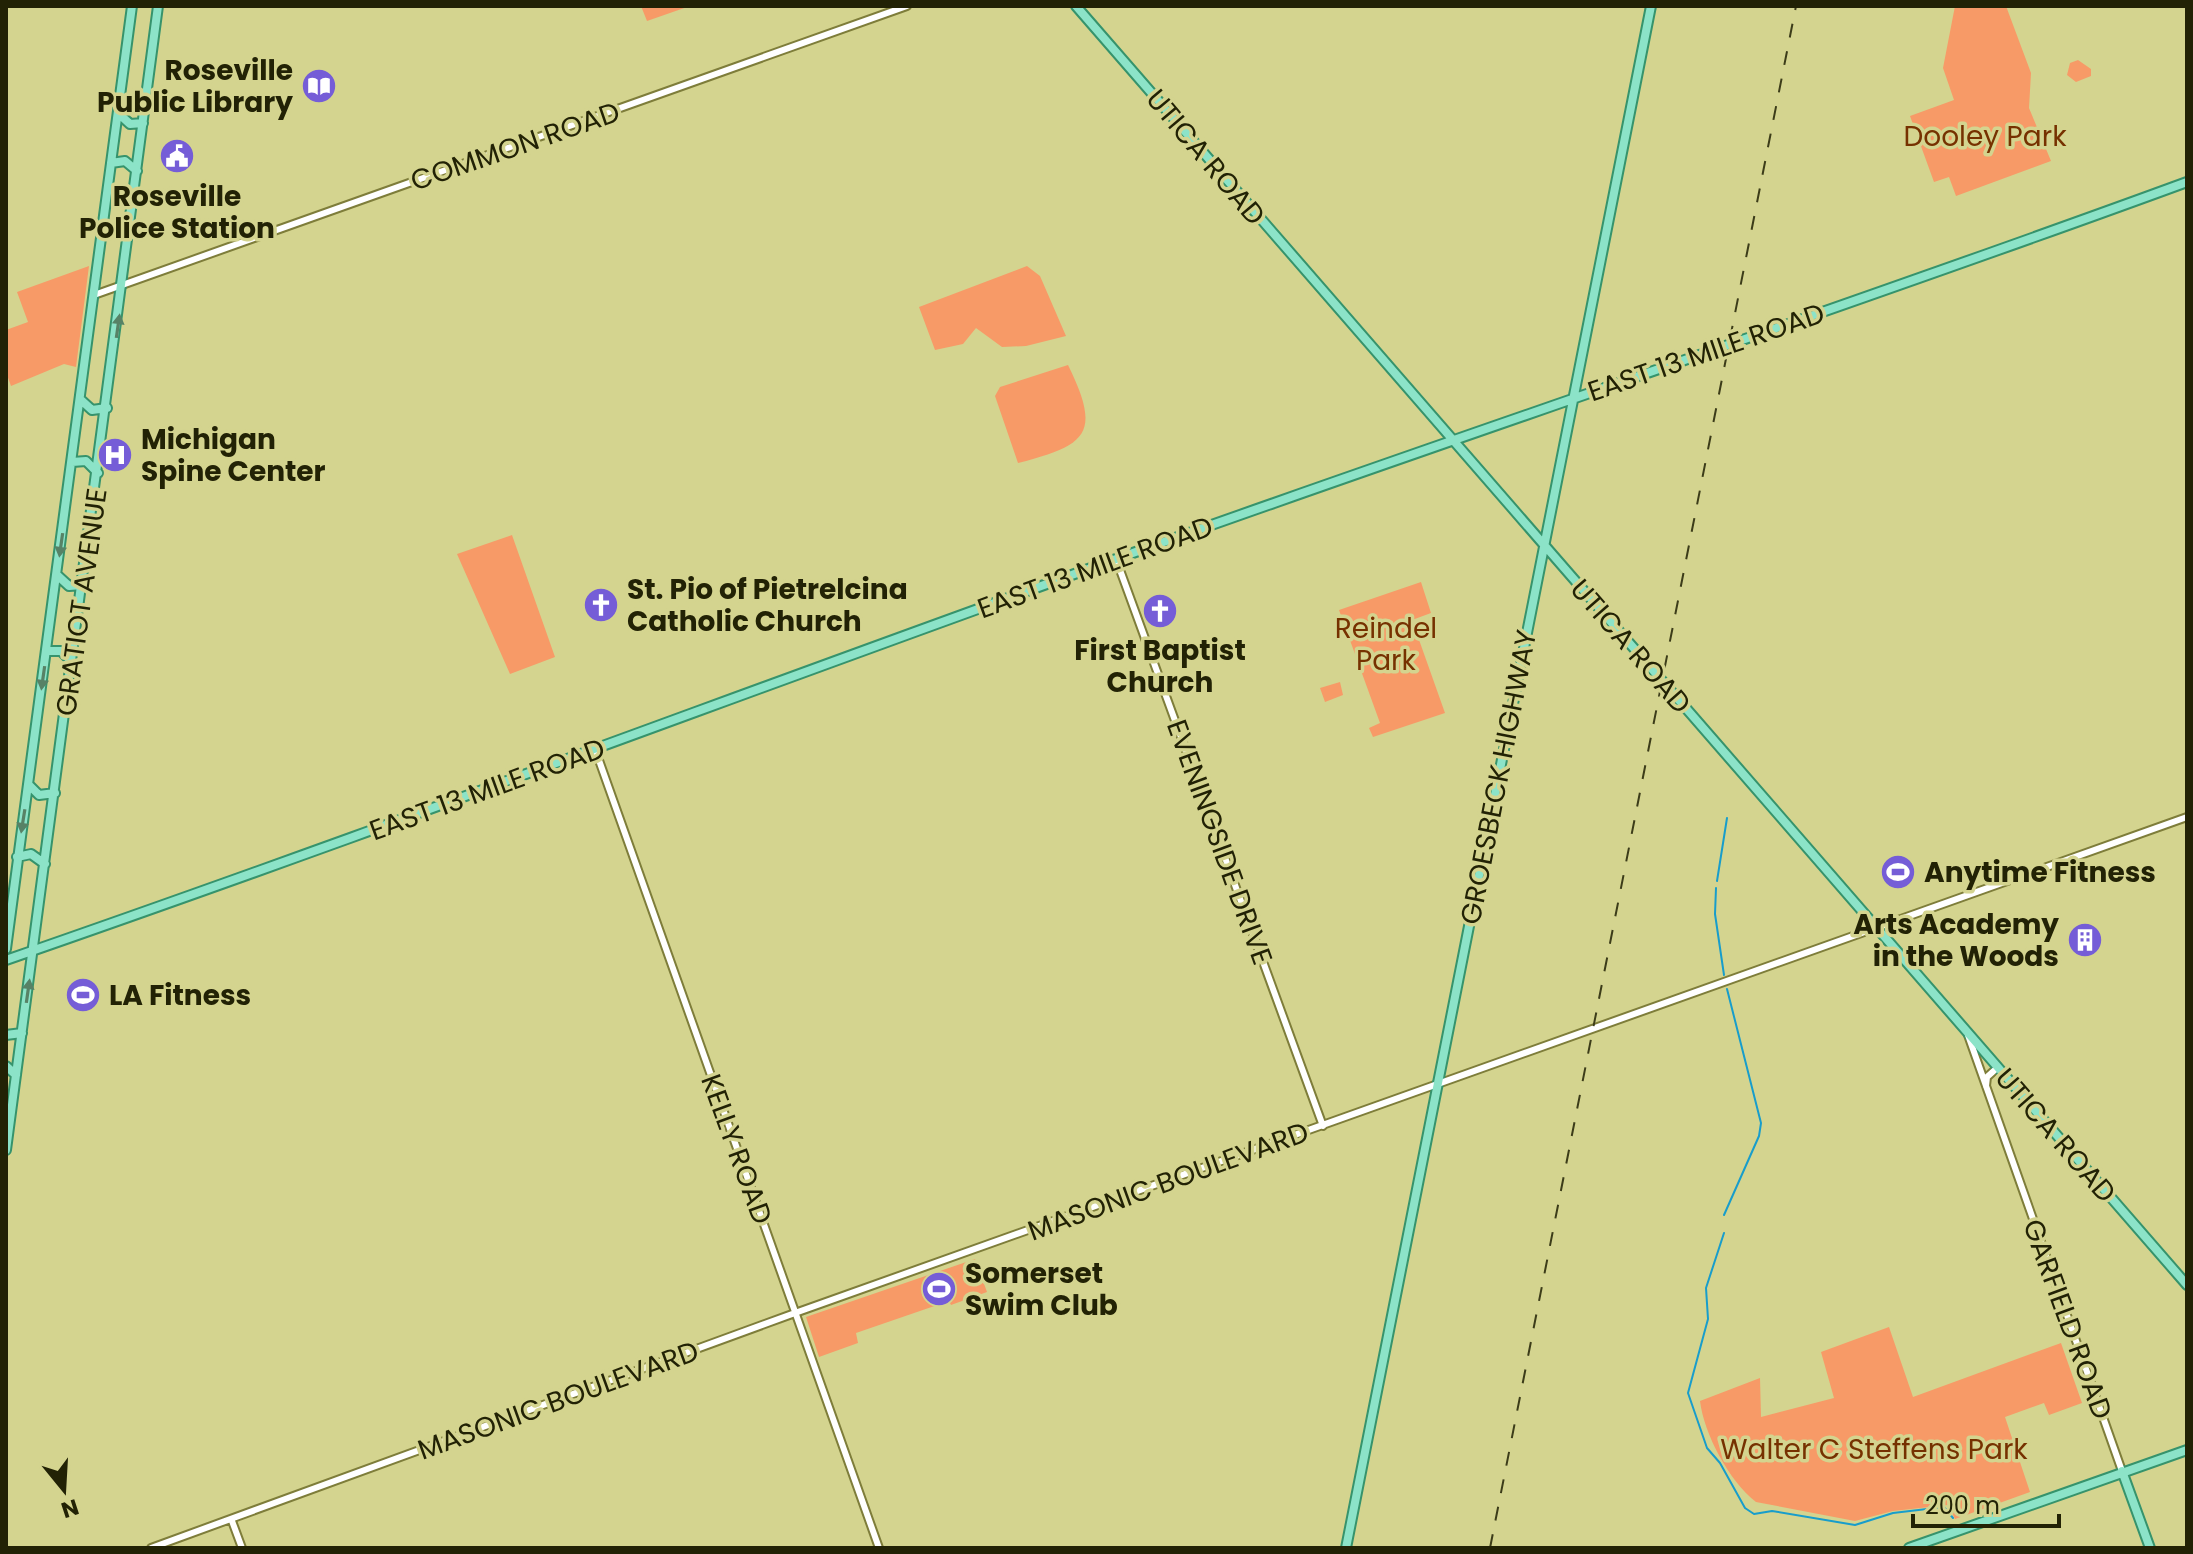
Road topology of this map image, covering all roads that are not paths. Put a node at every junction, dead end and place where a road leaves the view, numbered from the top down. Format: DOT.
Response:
graph roads {
  1 [pos="132,6"];
  2 [pos="158,6"];
  3 [pos="907,6"];
  4 [pos="1076,6"];
  5 [pos="1651,6"];
  6 [pos="118,112"];
  7 [pos="143,123"];
  8 [pos="111,163"];
  9 [pos="137,171"];
  10 [pos="2187,182"];
  11 [pos="123,287"];
  12 [pos="94,295"];
  13 [pos="1574,397"];
  14 [pos="81,399"];
  15 [pos="107,408"];
  16 [pos="1453,440"];
  17 [pos="72,462"];
  18 [pos="98,474"];
  19 [pos="1545,545"];
  20 [pos="1116,559"];
  21 [pos="57,575"];
  22 [pos="83,585"];
  23 [pos="46,651"];
  24 [pos="73,663"];
  25 [pos="595,749"];
  26 [pos="28,785"];
  27 [pos="55,793"];
  28 [pos="2187,817"];
  29 [pos="17,857"];
  30 [pos="45,864"];
  31 [pos="1875,928"];
  32 [pos="6,949"];
  33 [pos="35,950"];
  34 [pos="6,960"];
  35 [pos="22,1033"];
  36 [pos="6,1035"];
  37 [pos="1968,1035"];
  38 [pos="6,1066"];
  39 [pos="1997,1068"];
  40 [pos="16,1075"];
  41 [pos="1438,1085"];
  42 [pos="1986,1089"];
  43 [pos="1323,1126"];
  44 [pos="6,1150"];
  45 [pos="2187,1285"];
  46 [pos="795,1313"];
  47 [pos="2187,1450"];
  48 [pos="2122,1471"];
  49 [pos="232,1521"];
  50 [pos="151,1548"];
  51 [pos="242,1548"];
  52 [pos="879,1548"];
  53 [pos="1346,1548"];
  54 [pos="1909,1548"];
  55 [pos="2150,1548"];
  1 -- 6 [label="main road, GRATIOT AVENUE"];
  2 -- 7 [label="main road, GRATIOT AVENUE"];
  3 -- 11 [label="street, COMMON ROAD"];
  4 -- 16 [label="main road, UTICA ROAD"];
  5 -- 13 [label="main road, GROESBECK HIGHWAY"];
  6 -- 7 [label="main road"];
  6 -- 8 [label="main road, GRATIOT AVENUE"];
  7 -- 9 [label="main road, GRATIOT AVENUE"];
  8 -- 9 [label="main road"];
  8 -- 12 [label="main road, GRATIOT AVENUE"];
  9 -- 11 [label="main road, GRATIOT AVENUE"];
  10 -- 13 [label="main road, EAST 13 MILE ROAD"];
  11 -- 12 [label="street, COMMON ROAD"];
  15 -- 11 [label="main road, GRATIOT AVENUE, one-way"];
  12 -- 14 [label="main road, GRATIOT AVENUE"];
  13 -- 16 [label="main road, EAST 13 MILE ROAD"];
  13 -- 19 [label="main road, GROESBECK HIGHWAY"];
  14 -- 15 [label="main road"];
  14 -- 17 [label="main road, GRATIOT AVENUE"];
  15 -- 18 [label="main road, GRATIOT AVENUE"];
  16 -- 19 [label="main road, UTICA ROAD"];
  16 -- 20 [label="main road, EAST 13 MILE ROAD"];
  17 -- 18 [label="main road"];
  17 -- 21 [label="main road, GRATIOT AVENUE, one-way"];
  18 -- 22 [label="main road, GRATIOT AVENUE"];
  19 -- 31 [label="main road, UTICA ROAD"];
  19 -- 41 [label="main road, GROESBECK HIGHWAY"];
  20 -- 25 [label="main road, EAST 13 MILE ROAD"];
  20 -- 43 [label="street, EVENINGSIDE DRIVE"];
  21 -- 22 [label="main road"];
  21 -- 23 [label="main road, GRATIOT AVENUE"];
  22 -- 24 [label="main road, GRATIOT AVENUE"];
  23 -- 24 [label="main road"];
  23 -- 26 [label="main road, GRATIOT AVENUE, one-way"];
  24 -- 27 [label="main road, GRATIOT AVENUE"];
  25 -- 33 [label="main road, EAST 13 MILE ROAD"];
  25 -- 46 [label="street, KELLY ROAD"];
  26 -- 27 [label="main road"];
  26 -- 29 [label="main road, GRATIOT AVENUE, one-way"];
  27 -- 30 [label="main road, GRATIOT AVENUE"];
  28 -- 31 [label="street, MASONIC BOULEVARD"];
  29 -- 30 [label="main road"];
  29 -- 32 [label="main road, GRATIOT AVENUE"];
  30 -- 33 [label="main road, GRATIOT AVENUE"];
  31 -- 37 [label="main road, UTICA ROAD"];
  31 -- 41 [label="street, MASONIC BOULEVARD"];
  33 -- 34 [label="main road, EAST 13 MILE ROAD"];
  35 -- 33 [label="main road, GRATIOT AVENUE, one-way"];
  35 -- 36 [label="main road"];
  35 -- 40 [label="main road, GRATIOT AVENUE"];
  37 -- 39 [label="main road, UTICA ROAD"];
  37 -- 42 [label="street, GARFIELD ROAD"];
  38 -- 40 [label="main road"];
  39 -- 42 [label="street"];
  39 -- 45 [label="main road, UTICA ROAD"];
  40 -- 44 [label="main road, GRATIOT AVENUE"];
  41 -- 43 [label="street, MASONIC BOULEVARD"];
  41 -- 53 [label="main road, GROESBECK HIGHWAY"];
  42 -- 48 [label="street, GARFIELD ROAD"];
  43 -- 46 [label="street, MASONIC BOULEVARD"];
  46 -- 49 [label="street, MASONIC BOULEVARD"];
  46 -- 52 [label="street, KELLY ROAD"];
  47 -- 48 [label="main road"];
  48 -- 54 [label="main road"];
  48 -- 55 [label="main road, GARFIELD ROAD"];
  49 -- 50 [label="street, MASONIC BOULEVARD"];
  49 -- 51 [label="street"];
}
